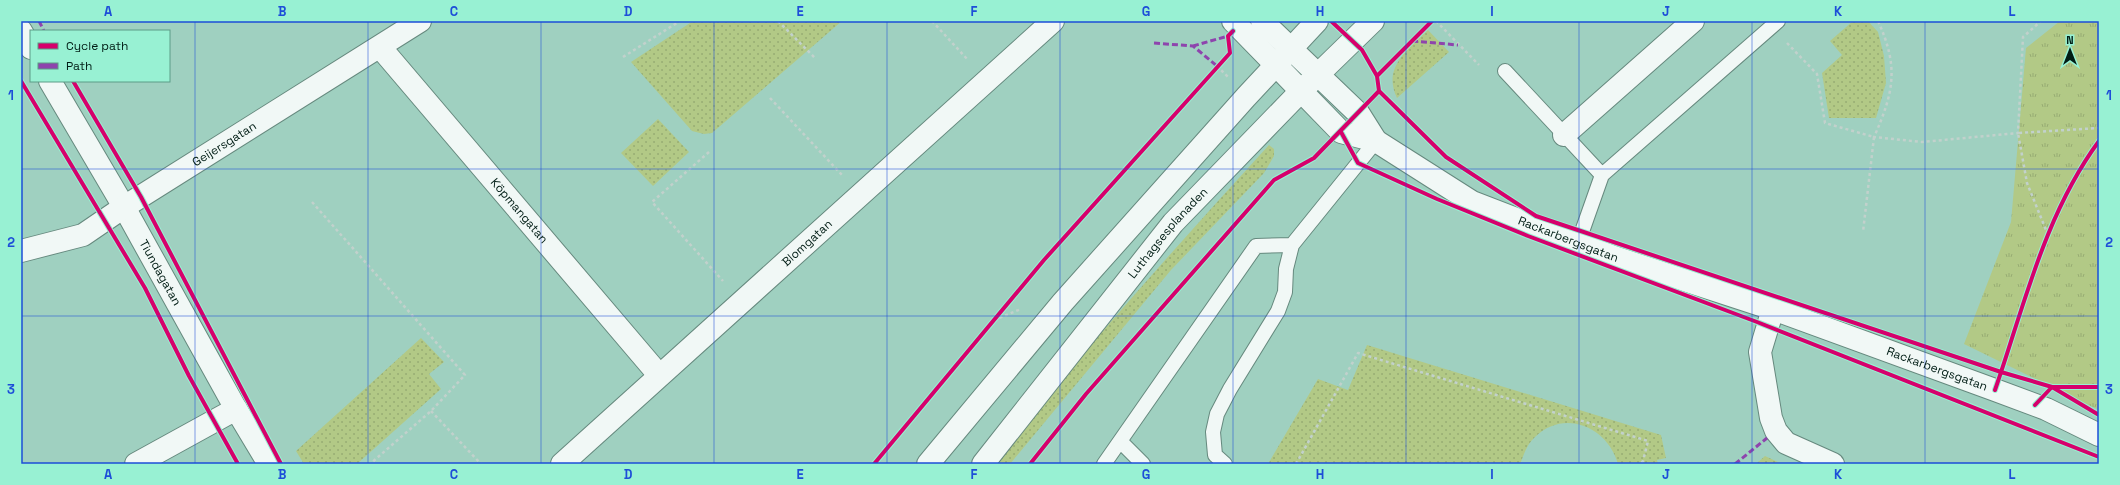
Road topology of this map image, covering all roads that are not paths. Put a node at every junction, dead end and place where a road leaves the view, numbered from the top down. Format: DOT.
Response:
graph roads {
  1 [pos="420,21"];
  2 [pos="1052,21"];
  3 [pos="1233,21"];
  4 [pos="1262,21"];
  5 [pos="1317,21"];
  6 [pos="1373,21"];
  7 [pos="1693,21"];
  8 [pos="1775,24"];
  9 [pos="21,31"];
  10 [pos="30,46"];
  11 [pos="380,47"];
  12 [pos="1291,49"];
  13 [pos="1275,66"];
  14 [pos="1505,71"];
  15 [pos="1317,75"];
  16 [pos="51,82"];
  17 [pos="1301,92"];
  18 [pos="1564,135"];
  19 [pos="1376,141"];
  20 [pos="1602,175"];
  21 [pos="124,207"];
  22 [pos="1578,243"];
  23 [pos="1292,245"];
  24 [pos="21,251"];
  25 [pos="1773,309"];
  26 [pos="659,375"];
  27 [pos="236,409"];
  28 [pos="2099,435"];
  29 [pos="1121,442"];
  30 [pos="136,464"];
  31 [pos="269,464"];
  32 [pos="562,464"];
  33 [pos="928,464"];
  34 [pos="983,464"];
  35 [pos="1104,464"];
  36 [pos="1143,464"];
  37 [pos="1225,464"];
  38 [pos="1833,464"];
  1 -- 11 [label="street, Geijersgatan"];
  2 -- 26 [label="street, Blomgatan"];
  3 -- 13 [label="street, Rackarbergsgatan"];
  4 -- 12 [label="street, Rackarbergsgatan"];
  5 -- 12 [label="street"];
  6 -- 15 [label="street, Luthagsesplanaden"];
  7 -- 18 [label="street"];
  8 -- 20 [label="lane"];
  9 -- 10 [label="street"];
  11 -- 21 [label="street, Geijersgatan"];
  11 -- 26 [label="street, Köpmangatan"];
  12 -- 13 [label="street"];
  12 -- 15 [label="street, Rackarbergsgatan"];
  13 -- 17 [label="street, Rackarbergsgatan"];
  13 -- 33 [label="street"];
  14 -- 18 [label="lane"];
  15 -- 17 [label="street, Luthagsesplanaden"];
  15 -- 19 [label="street, Rackarbergsgatan"];
  16 -- 21 [label="street, Tiundagatan"];
  17 -- 19 [label="street, Rackarbergsgatan"];
  17 -- 34 [label="street, Luthagsesplanaden"];
  18 -- 20 [label="lane"];
  19 -- 22 [label="street, Rackarbergsgatan"];
  19 -- 23 [label="lane"];
  20 -- 22 [label="lane"];
  21 -- 24 [label="street, Geijersgatan"];
  21 -- 27 [label="street, Tiundagatan"];
  22 -- 25 [label="street, Rackarbergsgatan"];
  23 -- 29 [label="lane"];
  23 -- 37 [label="lane"];
  25 -- 28 [label="street, Rackarbergsgatan"];
  25 -- 38 [label="street"];
  26 -- 32 [label="street, Blomgatan"];
  27 -- 30 [label="street"];
  27 -- 31 [label="street, Tiundagatan"];
  29 -- 35 [label="lane"];
  29 -- 36 [label="lane"];
}
